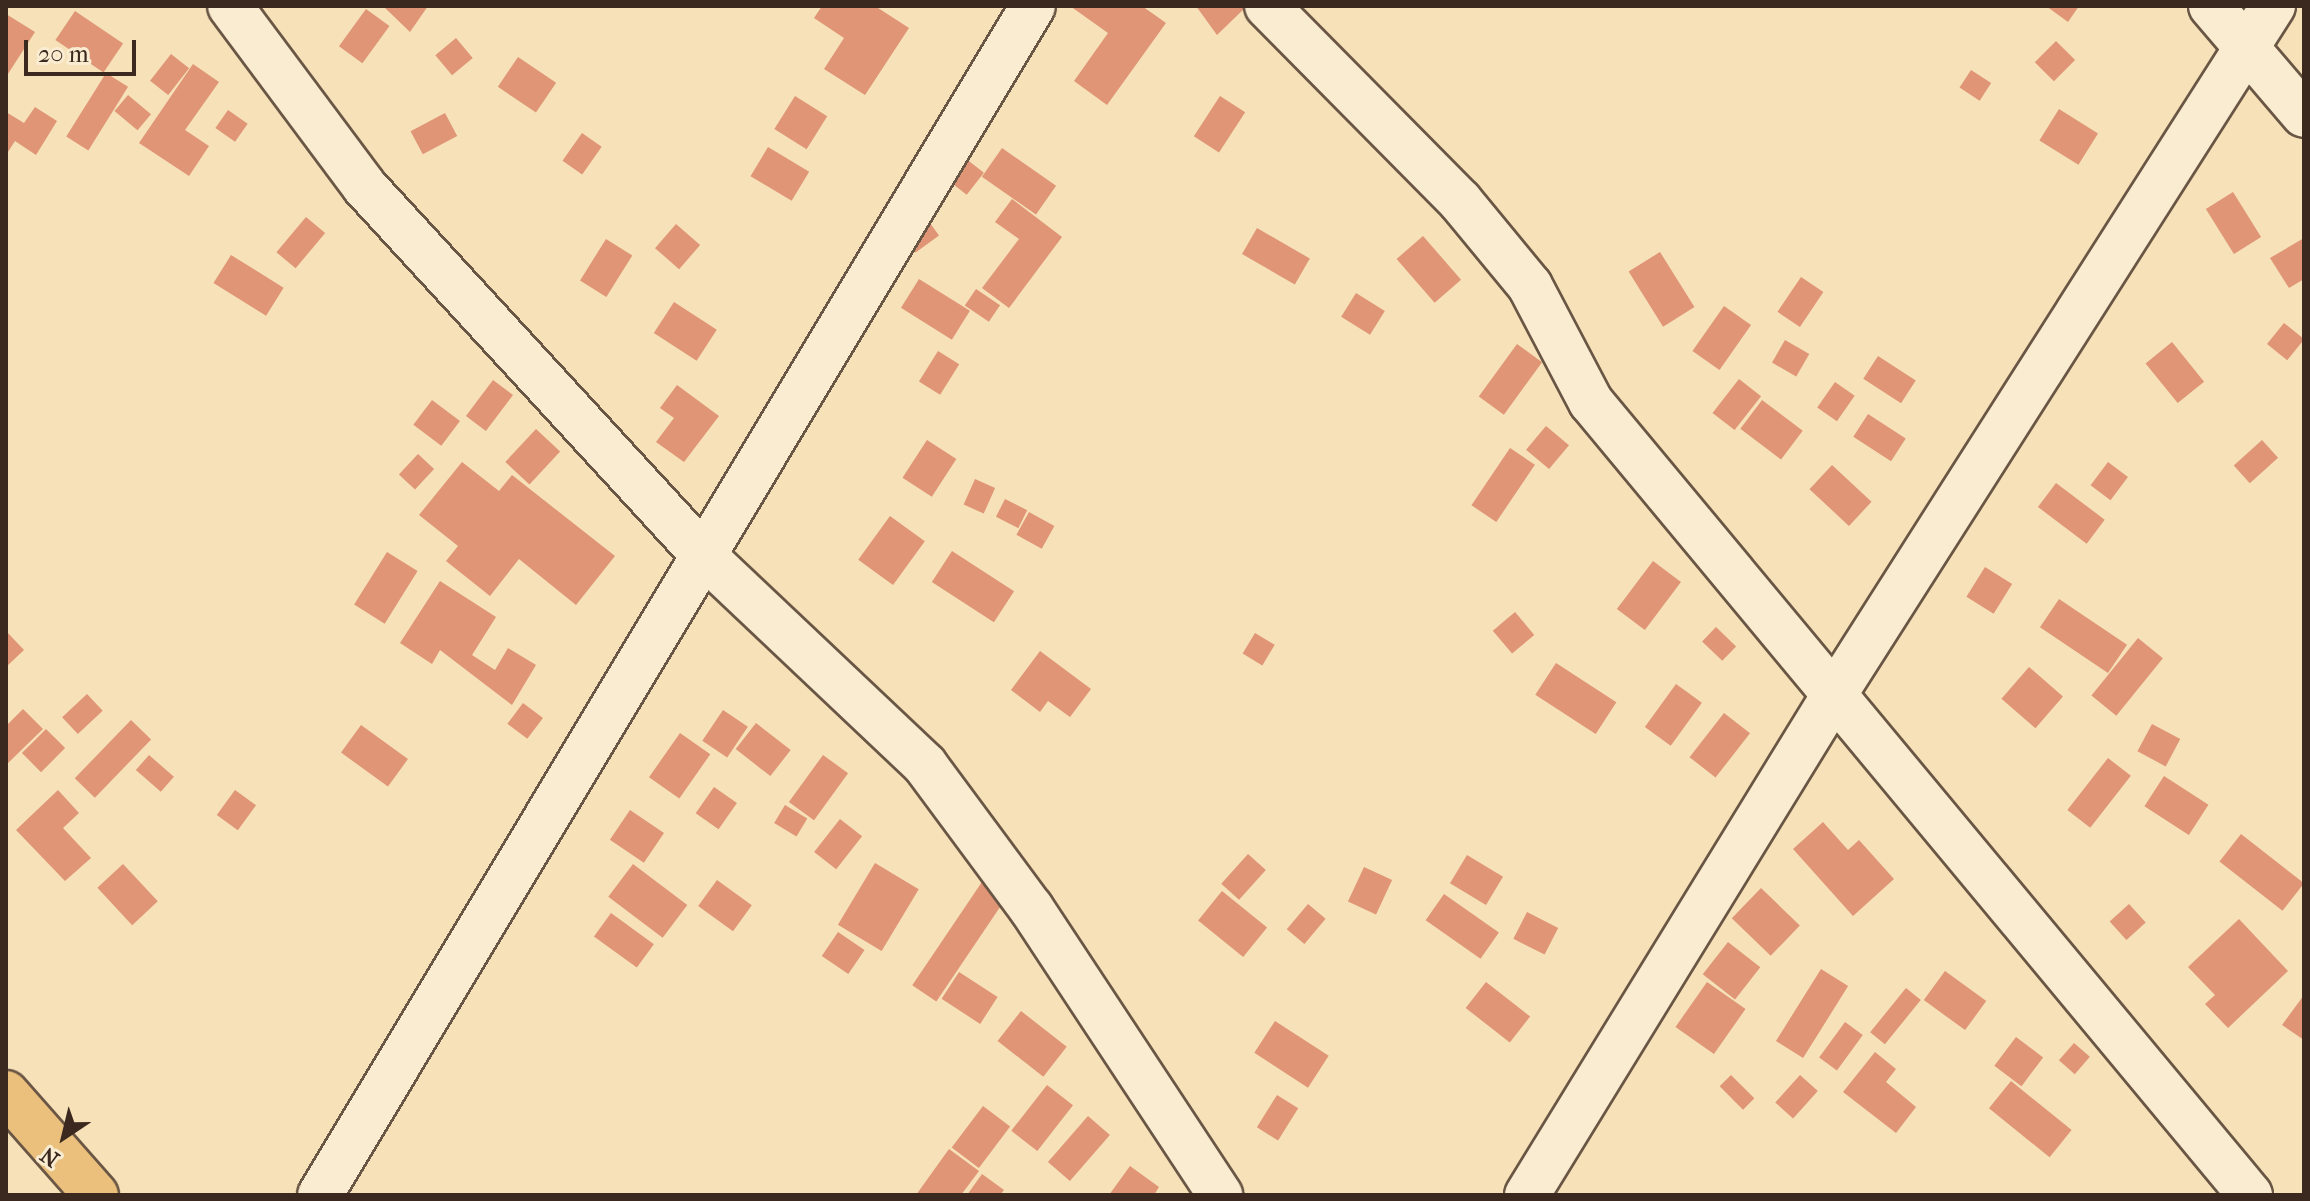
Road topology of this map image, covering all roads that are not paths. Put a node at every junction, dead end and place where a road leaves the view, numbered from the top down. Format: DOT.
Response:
graph roads {
  1 [pos="230,6"];
  2 [pos="1033,6"];
  3 [pos="1267,6"];
  4 [pos="2211,6"];
  5 [pos="2273,6"];
  6 [pos="2245,45"];
  7 [pos="2304,115"];
  8 [pos="702,554"];
  9 [pos="1834,695"];
  10 [pos="6,1093"];
  11 [pos="96,1195"];
  12 [pos="320,1195"];
  13 [pos="1220,1195"];
  14 [pos="1527,1195"];
  15 [pos="2250,1195"];
  1 -- 8 [label="street"];
  2 -- 8 [label="street"];
  3 -- 9 [label="street"];
  4 -- 6 [label="street"];
  5 -- 6 [label="street"];
  6 -- 7 [label="street"];
  6 -- 9 [label="street"];
  8 -- 12 [label="street"];
  8 -- 13 [label="street"];
  9 -- 14 [label="street"];
  9 -- 15 [label="street"];
  10 -- 11 [label="main road"];
}
